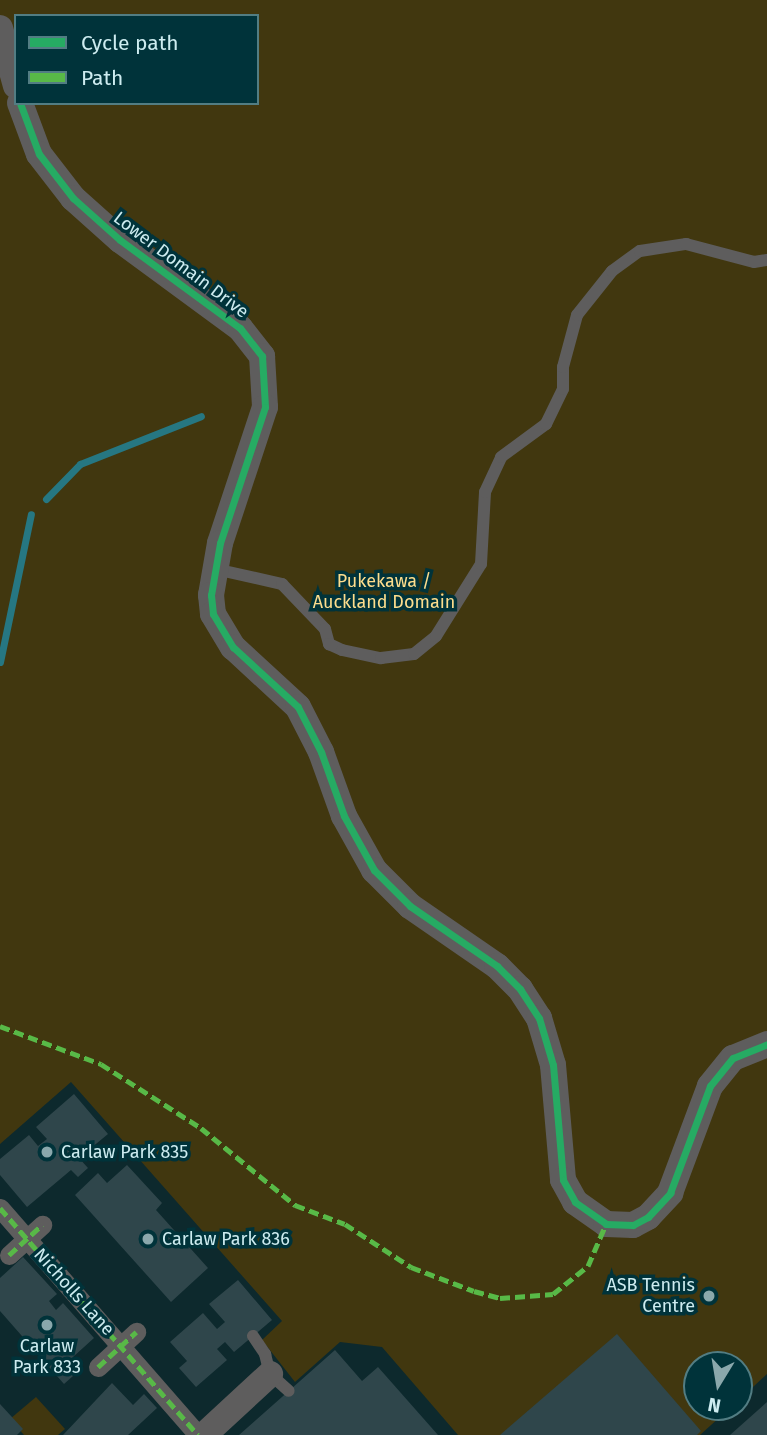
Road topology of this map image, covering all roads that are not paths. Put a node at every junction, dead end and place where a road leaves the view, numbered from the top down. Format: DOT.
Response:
graph roads {
  1 [pos="0,27"];
  2 [pos="14,79"];
  3 [pos="21,105"];
  4 [pos="767,260"];
  5 [pos="214,569"];
  6 [pos="767,1044"];
  7 [pos="0,1209"];
  8 [pos="42,1225"];
  9 [pos="27,1239"];
  10 [pos="9,1255"];
  11 [pos="253,1336"];
  12 [pos="129,1339"];
  13 [pos="98,1367"];
  14 [pos="279,1382"];
  15 [pos="198,1435"];
  16 [pos="204,1435"];
  1 -- 2 [label="street"];
  3 -- 5 [label="street, Lower Domain Drive"];
  4 -- 5 [label="lane"];
  5 -- 6 [label="street, Lower Domain Drive"];
  7 -- 9 [label="street, Nicholls Lane"];
  8 -- 9 [label="street, Nicholls Lane"];
  9 -- 10 [label="street, Nicholls Lane"];
  9 -- 12 [label="street, Nicholls Lane"];
  11 -- 14 [label="lane"];
  12 -- 13 [label="street, Nicholls Lane"];
  12 -- 15 [label="street, Nicholls Lane"];
  14 -- 16 [label="street"];
}
